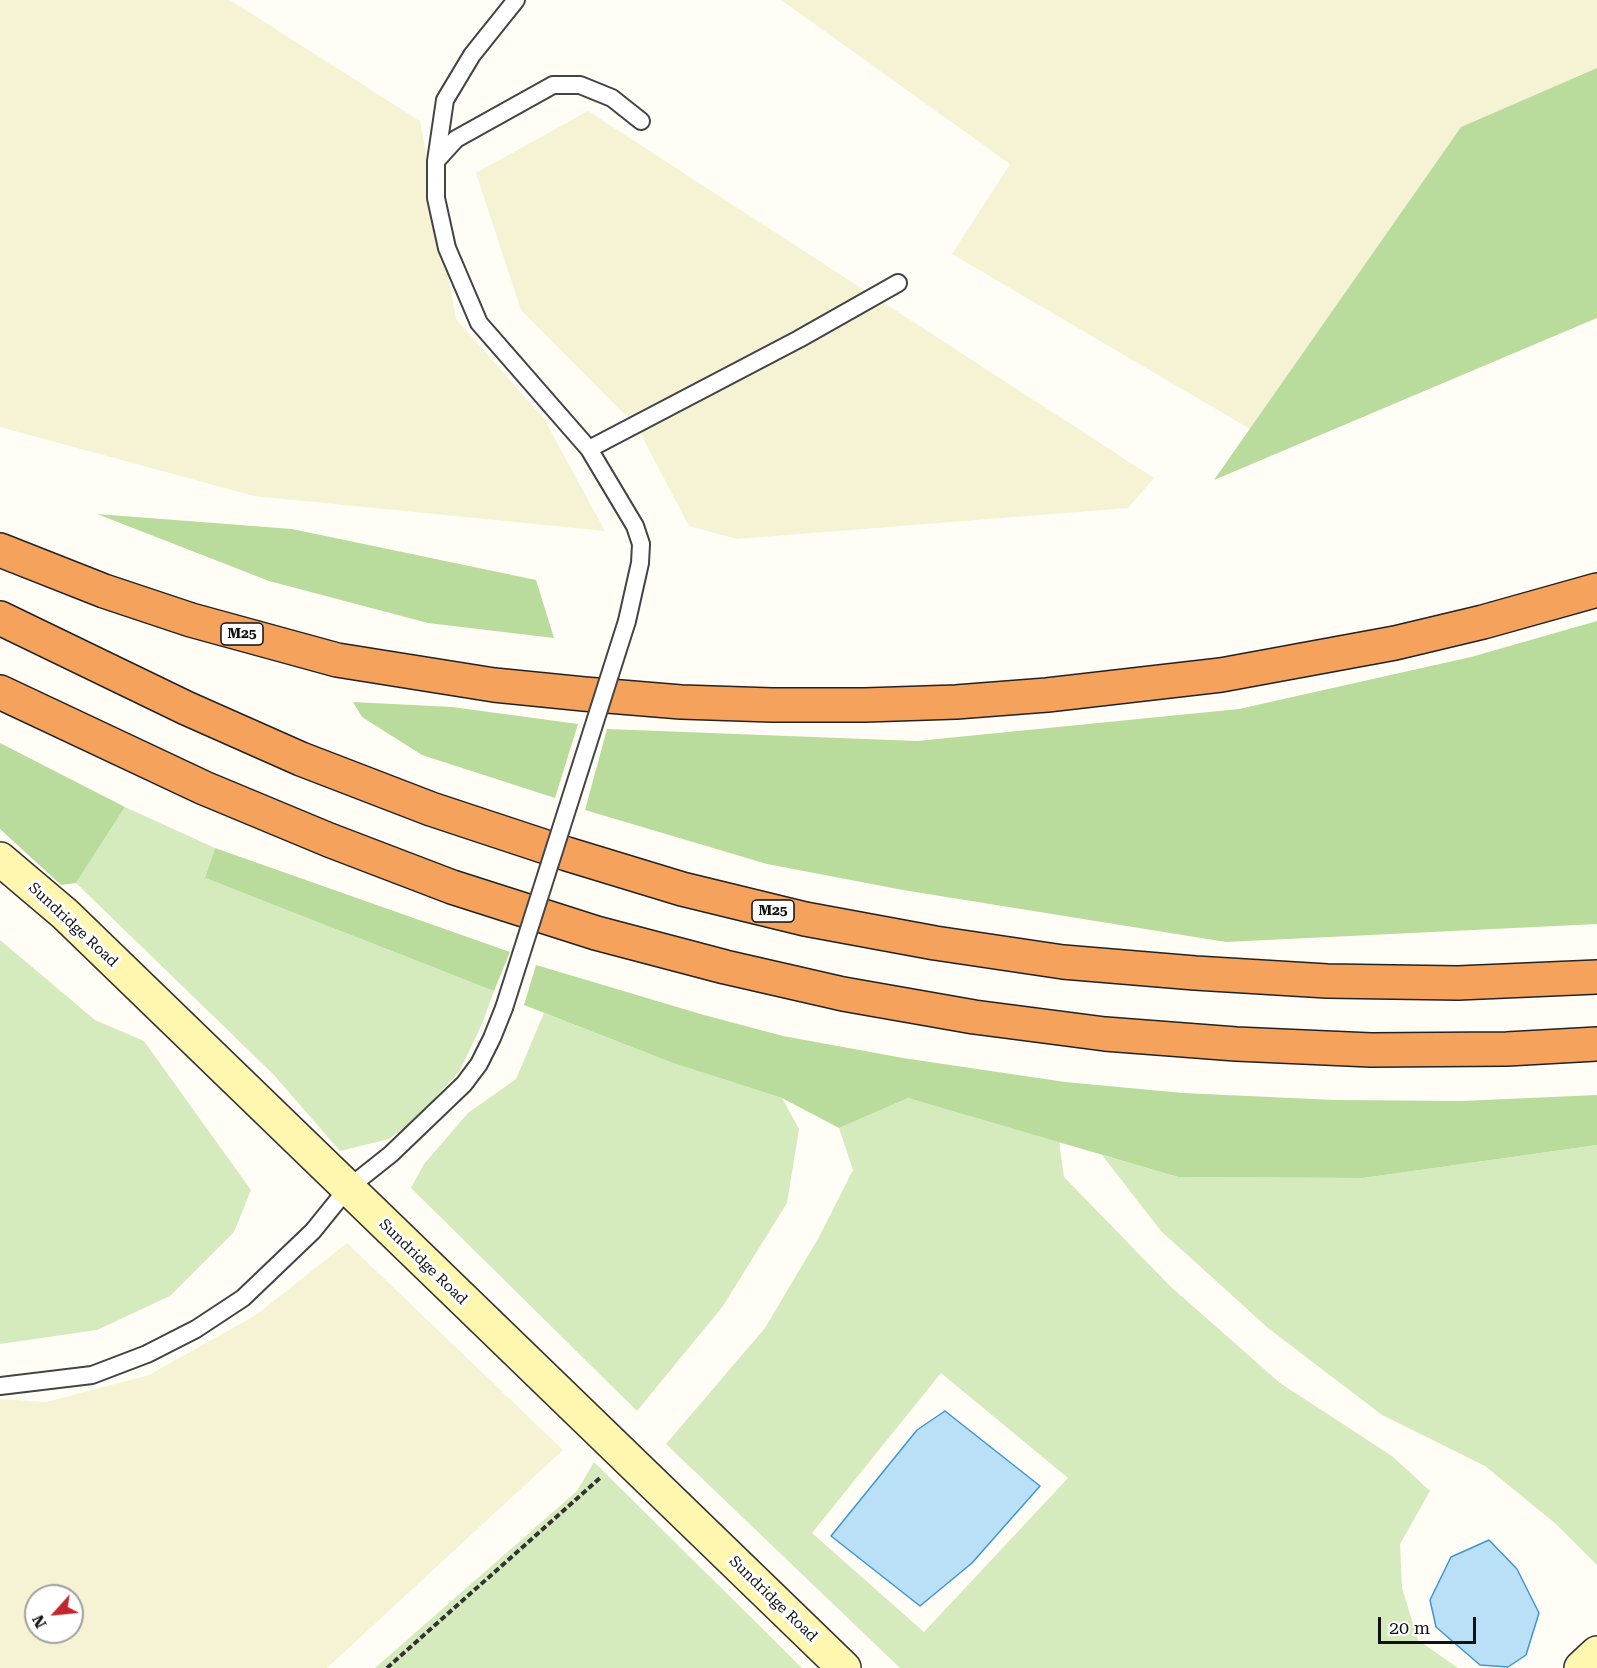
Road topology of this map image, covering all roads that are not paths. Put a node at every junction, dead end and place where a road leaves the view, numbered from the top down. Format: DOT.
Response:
graph roads {
  1 [pos="516,0"];
  2 [pos="641,122"];
  3 [pos="436,161"];
  4 [pos="898,283"];
  5 [pos="589,449"];
  6 [pos="0,550"];
  7 [pos="1597,590"];
  8 [pos="0,618"];
  9 [pos="0,692"];
  10 [pos="0,859"];
  11 [pos="1597,977"];
  12 [pos="1597,1044"];
  13 [pos="347,1189"];
  14 [pos="0,1386"];
  15 [pos="1597,1653"];
  16 [pos="844,1668"];
  17 [pos="1581,1668"];
  1 -- 3 [label="lane"];
  2 -- 3 [label="lane"];
  3 -- 5 [label="lane"];
  4 -- 5 [label="lane"];
  5 -- 13 [label="lane, bridge"];
  6 -- 7 [label="highway, M25"];
  8 -- 11 [label="highway, M25"];
  9 -- 12 [label="highway"];
  10 -- 13 [label="main road, Sundridge Road"];
  13 -- 14 [label="lane"];
  13 -- 16 [label="main road, Sundridge Road"];
  15 -- 17 [label="main road"];
}
